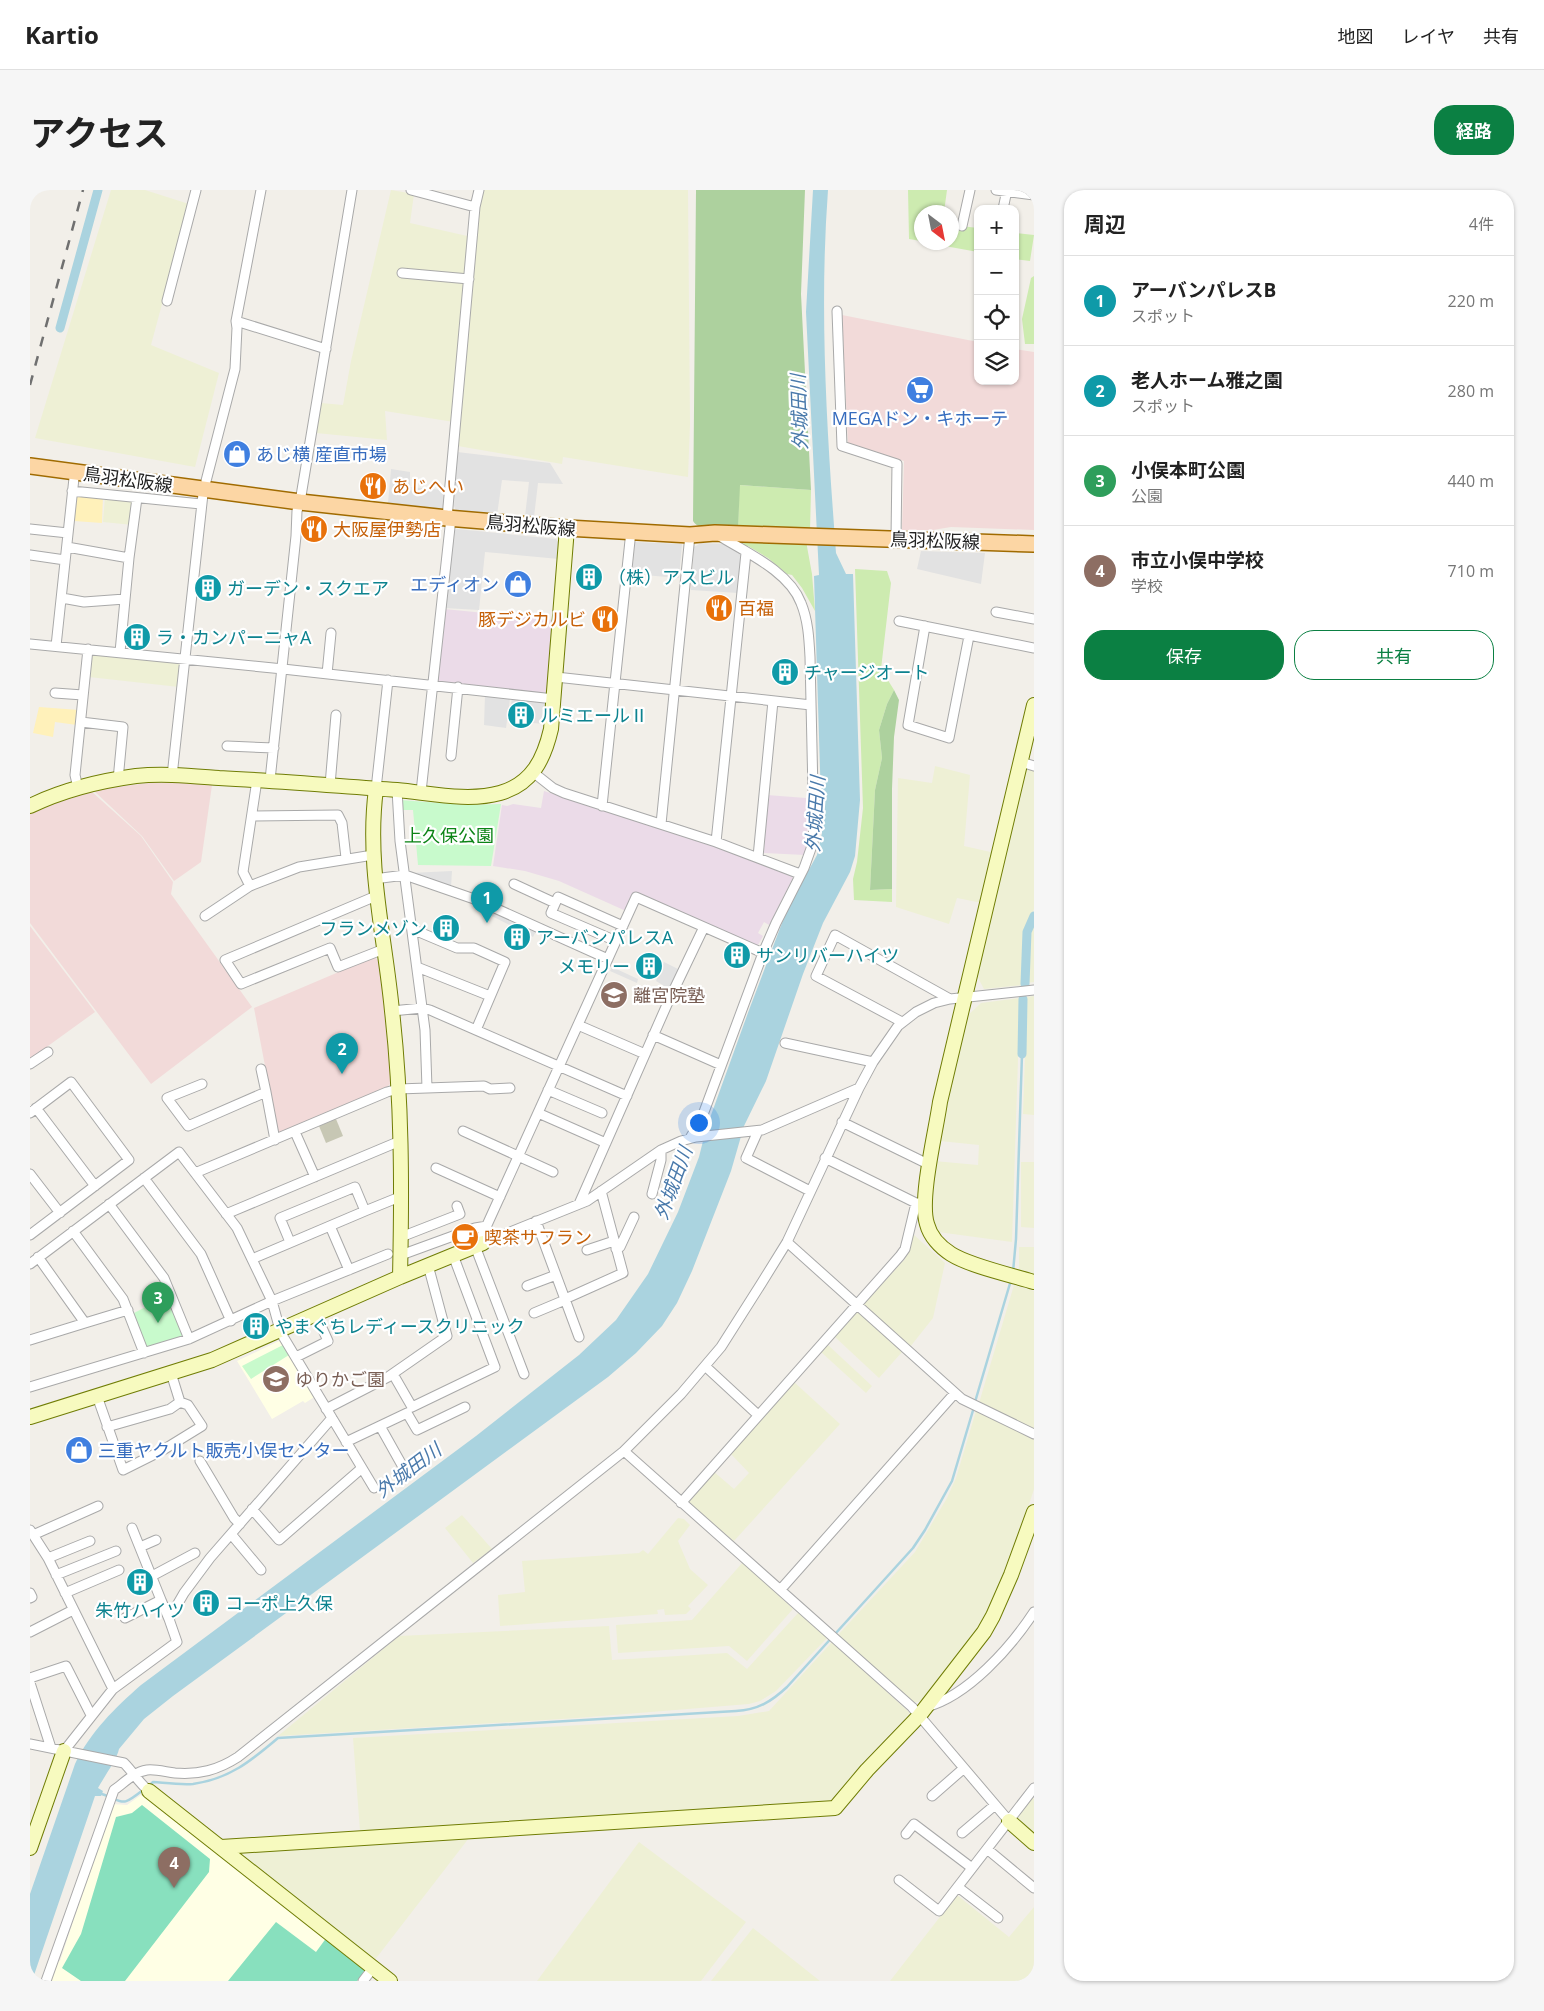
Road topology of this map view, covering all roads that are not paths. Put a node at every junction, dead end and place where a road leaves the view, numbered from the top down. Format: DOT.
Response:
graph roads {
  1 [pos="196,190"];
  2 [pos="261,190"];
  3 [pos="352,190"];
  4 [pos="411,190"];
  5 [pos="480,190"];
  6 [pos="970,190"];
  7 [pos="996,190"];
  8 [pos="1007,191"];
  9 [pos="435,193"];
  10 [pos="1034,195"];
  11 [pos="1003,205"];
  12 [pos="475,207"];
  13 [pos="962,226"];
  14 [pos="402,273"];
  15 [pos="469,278"];
  16 [pos="167,301"];
  17 [pos="837,311"];
  18 [pos="236,321"];
  19 [pos="326,349"];
  20 [pos="30,466"];
  21 [pos="74,478"];
  22 [pos="206,481"];
  23 [pos="72,492"];
  24 [pos="137,498"];
  25 [pos="300,502"];
  26 [pos="449,518"];
  27 [pos="568,528"];
  28 [pos="30,529"];
  29 [pos="631,531"];
  30 [pos="68,533"];
  31 [pos="715,533"];
  32 [pos="690,535"];
  33 [pos="896,539"];
  34 [pos="1034,544"];
  35 [pos="67,547"];
  36 [pos="746,553"];
  37 [pos="30,555"];
  38 [pos="129,558"];
  39 [pos="65,560"];
  40 [pos="62,598"];
  41 [pos="125,600"];
  42 [pos="996,612"];
  43 [pos="1034,619"];
  44 [pos="900,621"];
  45 [pos="925,626"];
  46 [pos="331,633"];
  47 [pos="969,636"];
  48 [pos="31,646"];
  49 [pos="56,646"];
  50 [pos="1034,648"];
  51 [pos="88,649"];
  52 [pos="120,652"];
  53 [pos="185,659"];
  54 [pos="282,668"];
  55 [pos="327,674"];
  56 [pos="556,677"];
  57 [pos="388,680"];
  58 [pos="615,684"];
  59 [pos="433,685"];
  60 [pos="458,687"];
  61 [pos="674,690"];
  62 [pos="56,693"];
  63 [pos="83,696"];
  64 [pos="731,696"];
  65 [pos="554,699"];
  66 [pos="773,701"];
  67 [pos="810,705"];
  68 [pos="1034,705"];
  69 [pos="336,715"];
  70 [pos="81,722"];
  71 [pos="227,746"];
  72 [pos="274,748"];
  73 [pos="451,756"];
  74 [pos="1027,764"];
  75 [pos="534,773"];
  76 [pos="172,776"];
  77 [pos="118,780"];
  78 [pos="264,780"];
  79 [pos="330,785"];
  80 [pos="78,788"];
  81 [pos="376,789"];
  82 [pos="397,790"];
  83 [pos="420,792"];
  84 [pos="30,806"];
  85 [pos="602,806"];
  86 [pos="252,816"];
  87 [pos="661,824"];
  88 [pos="716,842"];
  89 [pos="372,855"];
  90 [pos="758,857"];
  91 [pos="346,858"];
  92 [pos="800,874"];
  93 [pos="405,875"];
  94 [pos="374,879"];
  95 [pos="514,884"];
  96 [pos="250,886"];
  97 [pos="376,896"];
  98 [pos="555,903"];
  99 [pos="205,916"];
  100 [pos="623,926"];
  101 [pos="704,927"];
  102 [pos="412,929"];
  103 [pos="616,941"];
  104 [pos="384,949"];
  105 [pos="763,952"];
  106 [pos="608,959"];
  107 [pos="417,967"];
  108 [pos="1034,990"];
  109 [pos="490,996"];
  110 [pos="957,998"];
  111 [pos="422,1008"];
  112 [pos="392,1011"];
  113 [pos="902,1022"];
  114 [pos="578,1025"];
  115 [pos="476,1030"];
  116 [pos="653,1035"];
  117 [pos="785,1043"];
  118 [pos="48,1052"];
  119 [pos="645,1054"];
  120 [pos="873,1062"];
  121 [pos="30,1064"];
  122 [pos="721,1065"];
  123 [pos="560,1066"];
  124 [pos="261,1069"];
  125 [pos="202,1084"];
  126 [pos="427,1088"];
  127 [pos="510,1088"];
  128 [pos="859,1088"];
  129 [pos="398,1089"];
  130 [pos="548,1090"];
  131 [pos="266,1092"];
  132 [pos="627,1096"];
  133 [pos="33,1110"];
  134 [pos="538,1113"];
  135 [pos="602,1113"];
  136 [pos="842,1122"];
  137 [pos="463,1131"];
  138 [pos="756,1131"];
  139 [pos="295,1132"];
  140 [pos="693,1138"];
  141 [pos="275,1140"];
  142 [pos="400,1141"];
  143 [pos="606,1143"];
  144 [pos="661,1150"];
  145 [pos="518,1156"];
  146 [pos="825,1158"];
  147 [pos="930,1165"];
  148 [pos="436,1168"];
  149 [pos="552,1172"];
  150 [pos="195,1173"];
  151 [pos="30,1174"];
  152 [pos="315,1177"];
  153 [pos="144,1178"];
  154 [pos="95,1186"];
  155 [pos="602,1191"];
  156 [pos="810,1191"];
  157 [pos="652,1194"];
  158 [pos="402,1196"];
  159 [pos="500,1197"];
  160 [pos="920,1203"];
  161 [pos="109,1204"];
  162 [pos="579,1204"];
  163 [pos="457,1206"];
  164 [pos="365,1211"];
  165 [pos="60,1213"];
  166 [pos="226,1214"];
  167 [pos="634,1217"];
  168 [pos="536,1221"];
  169 [pos="330,1226"];
  170 [pos="487,1226"];
  171 [pos="73,1231"];
  172 [pos="30,1235"];
  173 [pos="401,1237"];
  174 [pos="290,1242"];
  175 [pos="787,1242"];
  176 [pos="479,1245"];
  177 [pos="615,1245"];
  178 [pos="587,1250"];
  179 [pos="394,1254"];
  180 [pos="453,1255"];
  181 [pos="38,1258"];
  182 [pos="252,1259"];
  183 [pos="30,1264"];
  184 [pos="428,1266"];
  185 [pos="349,1270"];
  186 [pos="556,1274"];
  187 [pos="400,1276"];
  188 [pos="1034,1282"];
  189 [pos="527,1286"];
  190 [pos="565,1300"];
  191 [pos="272,1301"];
  192 [pos="858,1304"];
  193 [pos="128,1310"];
  194 [pos="534,1313"];
  195 [pos="318,1319"];
  196 [pos="231,1321"];
  197 [pos="85,1322"];
  198 [pos="280,1330"];
  199 [pos="579,1337"];
  200 [pos="189,1339"];
  201 [pos="30,1340"];
  202 [pos="144,1353"];
  203 [pos="296,1357"];
  204 [pos="705,1366"];
  205 [pos="171,1373"];
  206 [pos="392,1374"];
  207 [pos="524,1374"];
  208 [pos="30,1387"];
  209 [pos="955,1393"];
  210 [pos="97,1396"];
  211 [pos="180,1402"];
  212 [pos="466,1407"];
  213 [pos="326,1408"];
  214 [pos="758,1415"];
  215 [pos="30,1417"];
  216 [pos="332,1418"];
  217 [pos="380,1426"];
  218 [pos="108,1427"];
  219 [pos="1034,1434"];
  220 [pos="346,1442"];
  221 [pos="624,1451"];
  222 [pos="200,1461"];
  223 [pos="402,1467"];
  224 [pos="362,1468"];
  225 [pos="374,1488"];
  226 [pos="681,1503"];
  227 [pos="98,1506"];
  228 [pos="252,1509"];
  229 [pos="1034,1512"];
  230 [pos="240,1524"];
  231 [pos="132,1528"];
  232 [pos="32,1532"];
  233 [pos="231,1534"];
  234 [pos="1031,1536"];
  235 [pos="156,1540"];
  236 [pos="90,1541"];
  237 [pos="140,1547"];
  238 [pos="116,1551"];
  239 [pos="194,1553"];
  240 [pos="48,1558"];
  241 [pos="119,1570"];
  242 [pos="261,1570"];
  243 [pos="56,1576"];
  244 [pos="152,1576"];
  245 [pos="781,1590"];
  246 [pos="30,1593"];
  247 [pos="65,1593"];
  248 [pos="30,1598"];
  249 [pos="161,1600"];
  250 [pos="74,1610"];
  251 [pos="1034,1612"];
  252 [pos="125,1618"];
  253 [pos="169,1618"];
  254 [pos="30,1632"];
  255 [pos="30,1678"];
  256 [pos="31,1688"];
  257 [pos="113,1689"];
  258 [pos="923,1712"];
  259 [pos="91,1715"];
  260 [pos="30,1744"];
  261 [pos="62,1750"];
  262 [pos="963,1769"];
  263 [pos="136,1774"];
  264 [pos="146,1788"];
  265 [pos="1034,1788"];
  266 [pos="932,1796"];
  267 [pos="995,1805"];
  268 [pos="1009,1821"];
  269 [pos="962,1833"];
  270 [pos="906,1834"];
  271 [pos="1034,1843"];
  272 [pos="221,1847"];
  273 [pos="30,1848"];
  274 [pos="987,1849"];
  275 [pos="972,1868"];
  276 [pos="900,1880"];
  277 [pos="958,1887"];
  278 [pos="1034,1888"];
  279 [pos="998,1918"];
  280 [pos="374,1968"];
  281 [pos="46,1981"];
  282 [pos="363,1981"];
  283 [pos="390,1981"];
  1 -- 16 [label="street"];
  2 -- 18 [label="street"];
  3 -- 19 [label="street"];
  4 -- 9 [label="street"];
  5 -- 12 [label="street"];
  6 -- 13 [label="street"];
  7 -- 8 [label="street"];
  8 -- 10 [label="street"];
  8 -- 11 [label="street"];
  9 -- 12 [label="street"];
  12 -- 15 [label="street"];
  14 -- 15 [label="street"];
  15 -- 26 [label="street"];
  17 -- 33 [label="street"];
  18 -- 19 [label="street"];
  18 -- 22 [label="street"];
  19 -- 25 [label="street"];
  20 -- 25 [label="main road, 鳥羽松阪線"];
  21 -- 23 [label="street"];
  23 -- 24 [label="street"];
  23 -- 30 [label="street"];
  24 -- 38 [label="street"];
  24 -- 53 [label="street"];
  25 -- 26 [label="main road, 鳥羽松阪線"];
  25 -- 54 [label="street"];
  26 -- 27 [label="main road, 鳥羽松阪線"];
  26 -- 59 [label="street"];
  27 -- 29 [label="main road, 鳥羽松阪線"];
  27 -- 56 [label="street"];
  28 -- 30 [label="street"];
  29 -- 32 [label="main road, 鳥羽松阪線"];
  29 -- 58 [label="street"];
  30 -- 35 [label="street"];
  31 -- 32 [label="main road, 鳥羽松阪線"];
  31 -- 33 [label="main road, 鳥羽松阪線"];
  31 -- 36 [label="street"];
  32 -- 61 [label="street"];
  33 -- 34 [label="main road, 鳥羽松阪線"];
  35 -- 38 [label="street"];
  35 -- 39 [label="street"];
  36 -- 64 [label="street"];
  36 -- 67 [label="street"];
  37 -- 39 [label="street"];
  38 -- 41 [label="street"];
  39 -- 40 [label="street"];
  40 -- 41 [label="street"];
  40 -- 49 [label="street"];
  41 -- 52 [label="street"];
  42 -- 43 [label="street"];
  44 -- 45 [label="street"];
  45 -- 47 [label="street"];
  45 -- 47 [label="street"];
  46 -- 55 [label="street"];
  47 -- 50 [label="street"];
  48 -- 49 [label="street"];
  49 -- 51 [label="street"];
  51 -- 52 [label="street"];
  51 -- 63 [label="street"];
  52 -- 53 [label="street"];
  53 -- 54 [label="street"];
  53 -- 76 [label="street"];
  54 -- 55 [label="street"];
  54 -- 72 [label="street"];
  55 -- 57 [label="street"];
  56 -- 58 [label="street"];
  56 -- 65 [label="street"];
  57 -- 59 [label="street"];
  57 -- 81 [label="street"];
  58 -- 61 [label="street"];
  58 -- 85 [label="street"];
  59 -- 60 [label="street"];
  59 -- 83 [label="street"];
  60 -- 65 [label="street"];
  60 -- 73 [label="street"];
  61 -- 64 [label="street"];
  61 -- 87 [label="street"];
  62 -- 63 [label="street"];
  63 -- 70 [label="street"];
  64 -- 66 [label="street"];
  64 -- 88 [label="street"];
  65 -- 75 [label="street"];
  66 -- 67 [label="street"];
  66 -- 90 [label="street"];
  67 -- 92 [label="street"];
  68 -- 74 [label="street"];
  69 -- 79 [label="street"];
  70 -- 77 [label="street"];
  70 -- 80 [label="street"];
  71 -- 72 [label="street"];
  72 -- 78 [label="street"];
  74 -- 110 [label="street"];
  75 -- 83 [label="street"];
  75 -- 85 [label="street"];
  76 -- 77 [label="street"];
  76 -- 78 [label="street"];
  77 -- 80 [label="street"];
  78 -- 79 [label="street"];
  78 -- 86 [label="street"];
  79 -- 81 [label="street"];
  80 -- 84 [label="street"];
  81 -- 82 [label="street"];
  81 -- 89 [label="street"];
  82 -- 83 [label="street"];
  82 -- 93 [label="street"];
  85 -- 87 [label="street"];
  86 -- 91 [label="street"];
  86 -- 96 [label="street"];
  87 -- 88 [label="street"];
  88 -- 90 [label="street"];
  89 -- 91 [label="street"];
  89 -- 94 [label="street"];
  90 -- 92 [label="street"];
  91 -- 96 [label="street"];
  92 -- 105 [label="street"];
  93 -- 94 [label="street"];
  93 -- 102 [label="street"];
  93 -- 106 [label="street"];
  94 -- 97 [label="street"];
  95 -- 98 [label="street"];
  96 -- 99 [label="street"];
  97 -- 104 [label="street"];
  97 -- 104 [label="street"];
  98 -- 100 [label="street"];
  98 -- 103 [label="street"];
  100 -- 101 [label="street"];
  100 -- 103 [label="street"];
  101 -- 105 [label="street"];
  101 -- 116 [label="street"];
  102 -- 107 [label="street"];
  102 -- 109 [label="street"];
  103 -- 106 [label="street"];
  104 -- 112 [label="street"];
  105 -- 122 [label="street"];
  106 -- 114 [label="street"];
  107 -- 109 [label="street"];
  107 -- 111 [label="street"];
  108 -- 110 [label="street"];
  109 -- 115 [label="street"];
  110 -- 113 [label="street"];
  110 -- 113 [label="street"];
  110 -- 147 [label="street"];
  111 -- 112 [label="street"];
  111 -- 115 [label="street"];
  111 -- 126 [label="street"];
  112 -- 129 [label="street"];
  113 -- 120 [label="street"];
  114 -- 119 [label="street"];
  114 -- 123 [label="street"];
  115 -- 123 [label="street"];
  116 -- 119 [label="street"];
  116 -- 122 [label="street"];
  117 -- 120 [label="street"];
  118 -- 121 [label="street"];
  119 -- 132 [label="street"];
  120 -- 128 [label="street"];
  122 -- 140 [label="street"];
  123 -- 130 [label="street"];
  123 -- 132 [label="street"];
  124 -- 131 [label="street"];
  125 -- 131 [label="street"];
  126 -- 127 [label="street"];
  126 -- 129 [label="street"];
  128 -- 136 [label="street"];
  128 -- 138 [label="street"];
  129 -- 139 [label="street"];
  129 -- 142 [label="street"];
  130 -- 134 [label="street"];
  130 -- 135 [label="street"];
  131 -- 141 [label="street"];
  132 -- 143 [label="street"];
  133 -- 154 [label="street"];
  133 -- 154 [label="street"];
  134 -- 143 [label="street"];
  134 -- 145 [label="street"];
  136 -- 146 [label="street"];
  136 -- 147 [label="street"];
  137 -- 145 [label="street"];
  138 -- 140 [label="street"];
  138 -- 156 [label="street"];
  139 -- 141 [label="street"];
  139 -- 152 [label="street"];
  140 -- 144 [label="street"];
  141 -- 150 [label="street"];
  142 -- 152 [label="street"];
  142 -- 158 [label="street"];
  143 -- 162 [label="street"];
  144 -- 155 [label="street"];
  144 -- 157 [label="street"];
  145 -- 149 [label="street"];
  145 -- 159 [label="street"];
  146 -- 156 [label="street"];
  146 -- 160 [label="street"];
  147 -- 160 [label="street"];
  148 -- 159 [label="street"];
  150 -- 153 [label="street"];
  150 -- 166 [label="street"];
  151 -- 165 [label="street"];
  152 -- 166 [label="street"];
  153 -- 161 [label="street"];
  153 -- 196 [label="street"];
  154 -- 165 [label="street"];
  155 -- 162 [label="street"];
  155 -- 177 [label="street"];
  156 -- 175 [label="street"];
  158 -- 164 [label="street"];
  158 -- 173 [label="street"];
  159 -- 170 [label="street"];
  160 -- 188 [label="street"];
  160 -- 192 [label="street"];
  161 -- 171 [label="street"];
  161 -- 200 [label="street"];
  162 -- 168 [label="street"];
  163 -- 173 [label="street"];
  164 -- 169 [label="street"];
  164 -- 174 [label="street"];
  165 -- 172 [label="street"];
  166 -- 182 [label="street"];
  167 -- 177 [label="street"];
  168 -- 176 [label="street"];
  168 -- 186 [label="street"];
  169 -- 174 [label="street"];
  169 -- 185 [label="street"];
  170 -- 176 [label="street"];
  170 -- 179 [label="street"];
  171 -- 181 [label="street"];
  171 -- 193 [label="street"];
  173 -- 179 [label="street"];
  174 -- 182 [label="street"];
  175 -- 192 [label="street"];
  175 -- 204 [label="street"];
  176 -- 180 [label="street"];
  176 -- 207 [label="street"];
  177 -- 178 [label="street"];
  177 -- 190 [label="street"];
  179 -- 185 [label="street"];
  179 -- 187 [label="street"];
  180 -- 184 [label="street"];
  180 -- 206 [label="street"];
  181 -- 183 [label="street"];
  181 -- 197 [label="street"];
  182 -- 191 [label="street"];
  184 -- 187 [label="street"];
  184 -- 206 [label="street"];
  185 -- 191 [label="street"];
  186 -- 189 [label="street"];
  186 -- 190 [label="street"];
  187 -- 198 [label="street"];
  190 -- 194 [label="street"];
  190 -- 199 [label="street"];
  191 -- 196 [label="street"];
  191 -- 198 [label="street"];
  192 -- 209 [label="street"];
  192 -- 214 [label="street"];
  193 -- 197 [label="street"];
  193 -- 202 [label="street"];
  195 -- 203 [label="street"];
  196 -- 200 [label="street"];
  197 -- 201 [label="street"];
  198 -- 203 [label="street"];
  198 -- 205 [label="street"];
  200 -- 202 [label="street"];
  202 -- 208 [label="street"];
  203 -- 213 [label="street"];
  204 -- 214 [label="street"];
  204 -- 221 [label="street"];
  205 -- 210 [label="street"];
  205 -- 211 [label="street"];
  206 -- 213 [label="street"];
  209 -- 219 [label="street"];
  209 -- 245 [label="street"];
  210 -- 215 [label="street"];
  210 -- 218 [label="street"];
  211 -- 218 [label="street"];
  211 -- 218 [label="street"];
  212 -- 217 [label="street"];
  213 -- 216 [label="street"];
  214 -- 226 [label="street"];
  216 -- 220 [label="street"];
  216 -- 228 [label="street"];
  217 -- 220 [label="street"];
  217 -- 223 [label="street"];
  220 -- 224 [label="street"];
  221 -- 226 [label="street"];
  221 -- 263 [label="street"];
  222 -- 230 [label="street"];
  224 -- 225 [label="street"];
  224 -- 228 [label="street"];
  226 -- 245 [label="street"];
  227 -- 232 [label="street"];
  228 -- 230 [label="street"];
  229 -- 234 [label="street"];
  230 -- 233 [label="street"];
  231 -- 237 [label="street"];
  232 -- 240 [label="street"];
  233 -- 242 [label="street"];
  233 -- 253 [label="street"];
  234 -- 258 [label="street"];
  235 -- 237 [label="street"];
  236 -- 240 [label="street"];
  237 -- 244 [label="street"];
  238 -- 243 [label="street"];
  239 -- 244 [label="street"];
  240 -- 243 [label="street"];
  241 -- 247 [label="street"];
  243 -- 247 [label="street"];
  244 -- 249 [label="street"];
  245 -- 258 [label="street"];
  246 -- 248 [label="street"];
  247 -- 250 [label="street"];
  249 -- 252 [label="street"];
  249 -- 253 [label="street"];
  250 -- 254 [label="street"];
  250 -- 257 [label="street"];
  251 -- 258 [label="street"];
  253 -- 257 [label="street"];
  255 -- 259 [label="street"];
  256 -- 261 [label="street"];
  257 -- 259 [label="street"];
  258 -- 262 [label="street"];
  258 -- 272 [label="street"];
  259 -- 261 [label="street"];
  260 -- 261 [label="street"];
  261 -- 263 [label="street"];
  261 -- 273 [label="street"];
  262 -- 266 [label="street"];
  262 -- 267 [label="street"];
  263 -- 264 [label="street"];
  263 -- 281 [label="street"];
  264 -- 272 [label="street"];
  265 -- 268 [label="street"];
  267 -- 268 [label="street"];
  267 -- 269 [label="street"];
  268 -- 271 [label="street"];
  268 -- 274 [label="street"];
  270 -- 275 [label="street"];
  272 -- 280 [label="street"];
  274 -- 275 [label="street"];
  274 -- 278 [label="street"];
  275 -- 277 [label="street"];
  276 -- 277 [label="street"];
  277 -- 279 [label="street"];
  280 -- 282 [label="street"];
  280 -- 283 [label="street"];
}
